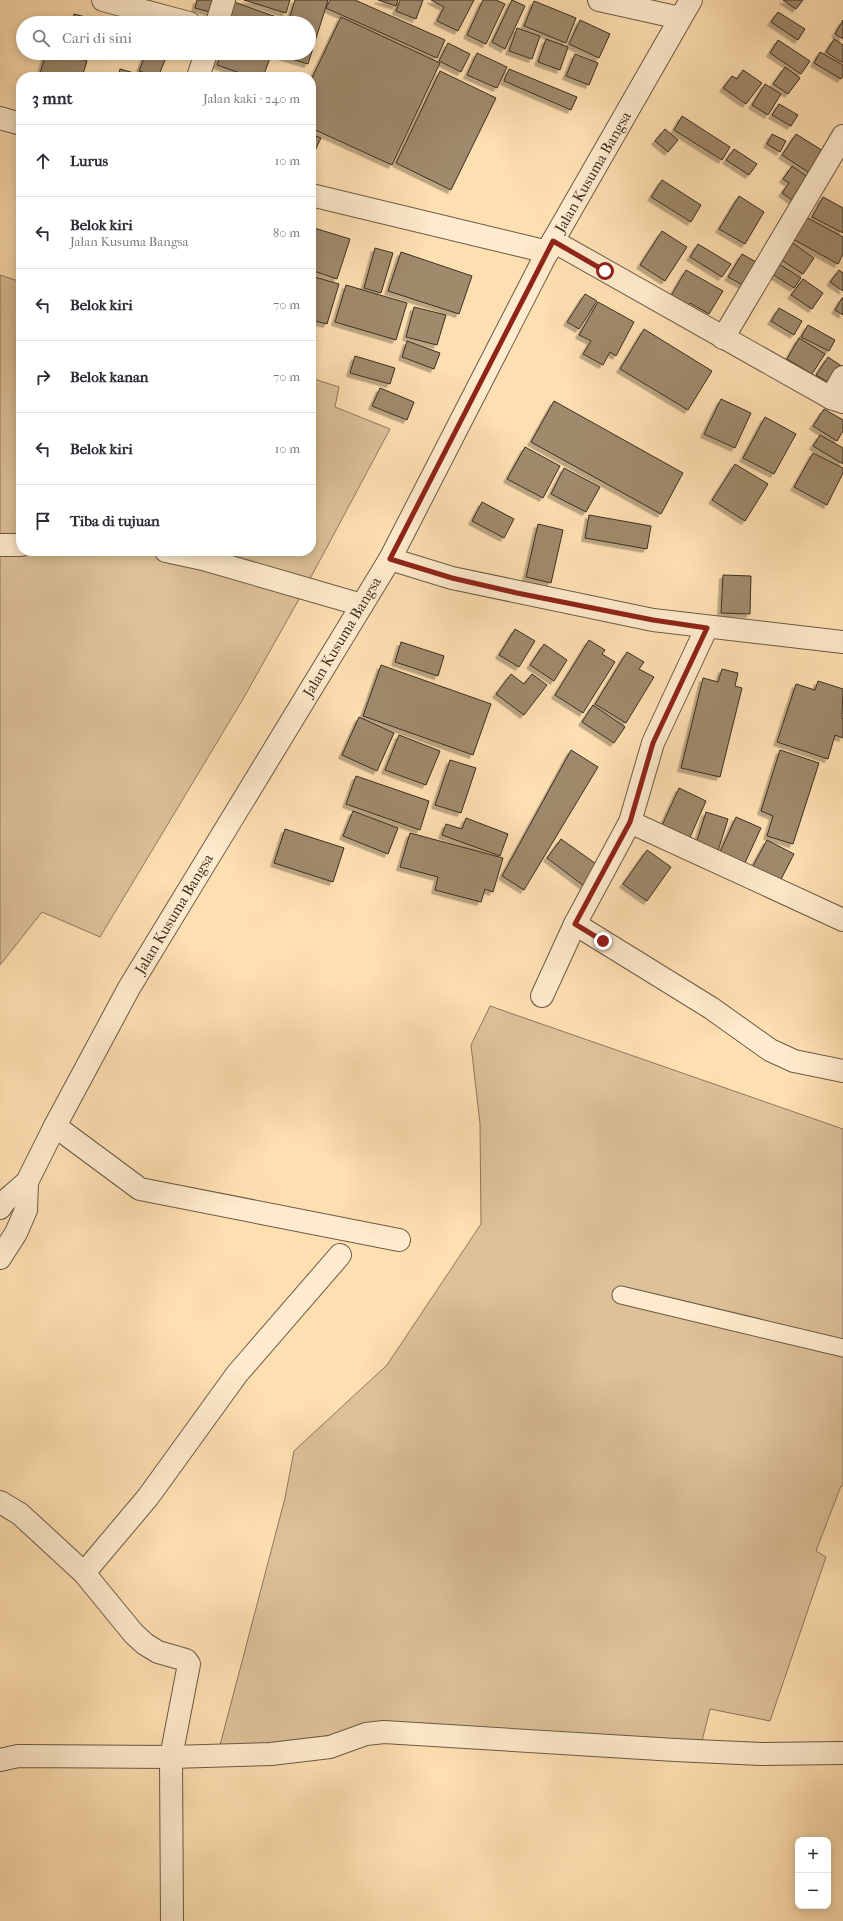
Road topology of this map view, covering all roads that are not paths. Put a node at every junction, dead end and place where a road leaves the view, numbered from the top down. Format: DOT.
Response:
graph roads {
  1 [pos="103,0"];
  2 [pos="224,0"];
  3 [pos="599,0"];
  4 [pos="691,0"];
  5 [pos="163,16"];
  6 [pos="218,16"];
  7 [pos="680,18"];
  8 [pos="204,60"];
  9 [pos="200,72"];
  10 [pos="0,118"];
  11 [pos="16,123"];
  12 [pos="843,136"];
  13 [pos="316,196"];
  14 [pos="551,247"];
  15 [pos="723,338"];
  16 [pos="843,377"];
  17 [pos="837,400"];
  18 [pos="0,545"];
  19 [pos="16,545"];
  20 [pos="190,556"];
  21 [pos="390,559"];
  22 [pos="362,605"];
  23 [pos="707,628"];
  24 [pos="843,642"];
  25 [pos="630,822"];
  26 [pos="843,920"];
  27 [pos="575,924"];
  28 [pos="542,996"];
  29 [pos="843,1071"];
  30 [pos="54,1126"];
  31 [pos="27,1182"];
  32 [pos="0,1208"];
  33 [pos="399,1240"];
  34 [pos="340,1255"];
  35 [pos="0,1258"];
  36 [pos="620,1295"];
  37 [pos="843,1348"];
  38 [pos="0,1502"];
  39 [pos="84,1573"];
  40 [pos="843,1753"];
  41 [pos="171,1757"];
  42 [pos="0,1760"];
  43 [pos="172,1921"];
  1 -- 5 [label="street"];
  2 -- 6 [label="street"];
  3 -- 7 [label="street"];
  4 -- 7 [label="street, Jalan Kusuma Bangsa"];
  7 -- 14 [label="street, Jalan Kusuma Bangsa"];
  8 -- 9 [label="street"];
  10 -- 11 [label="street"];
  12 -- 15 [label="street"];
  13 -- 14 [label="street"];
  14 -- 15 [label="street"];
  14 -- 21 [label="street, Jalan Kusuma Bangsa"];
  15 -- 17 [label="street"];
  16 -- 17 [label="street"];
  18 -- 19 [label="street"];
  20 -- 22 [label="street"];
  21 -- 22 [label="street, Jalan Kusuma Bangsa"];
  21 -- 23 [label="street"];
  22 -- 30 [label="street, Jalan Kusuma Bangsa"];
  23 -- 24 [label="street"];
  23 -- 25 [label="street"];
  25 -- 26 [label="street"];
  25 -- 27 [label="street"];
  27 -- 28 [label="street"];
  27 -- 29 [label="street"];
  30 -- 31 [label="street, Jalan Kusuma Bangsa"];
  30 -- 33 [label="street"];
  31 -- 32 [label="street, Jalan Kusuma Bangsa"];
  31 -- 35 [label="street, Jalan Kusuma Bangsa"];
  34 -- 39 [label="street"];
  36 -- 37 [label="lane"];
  38 -- 39 [label="street"];
  39 -- 41 [label="street"];
  40 -- 41 [label="street"];
  41 -- 42 [label="street"];
  41 -- 43 [label="street"];
}
